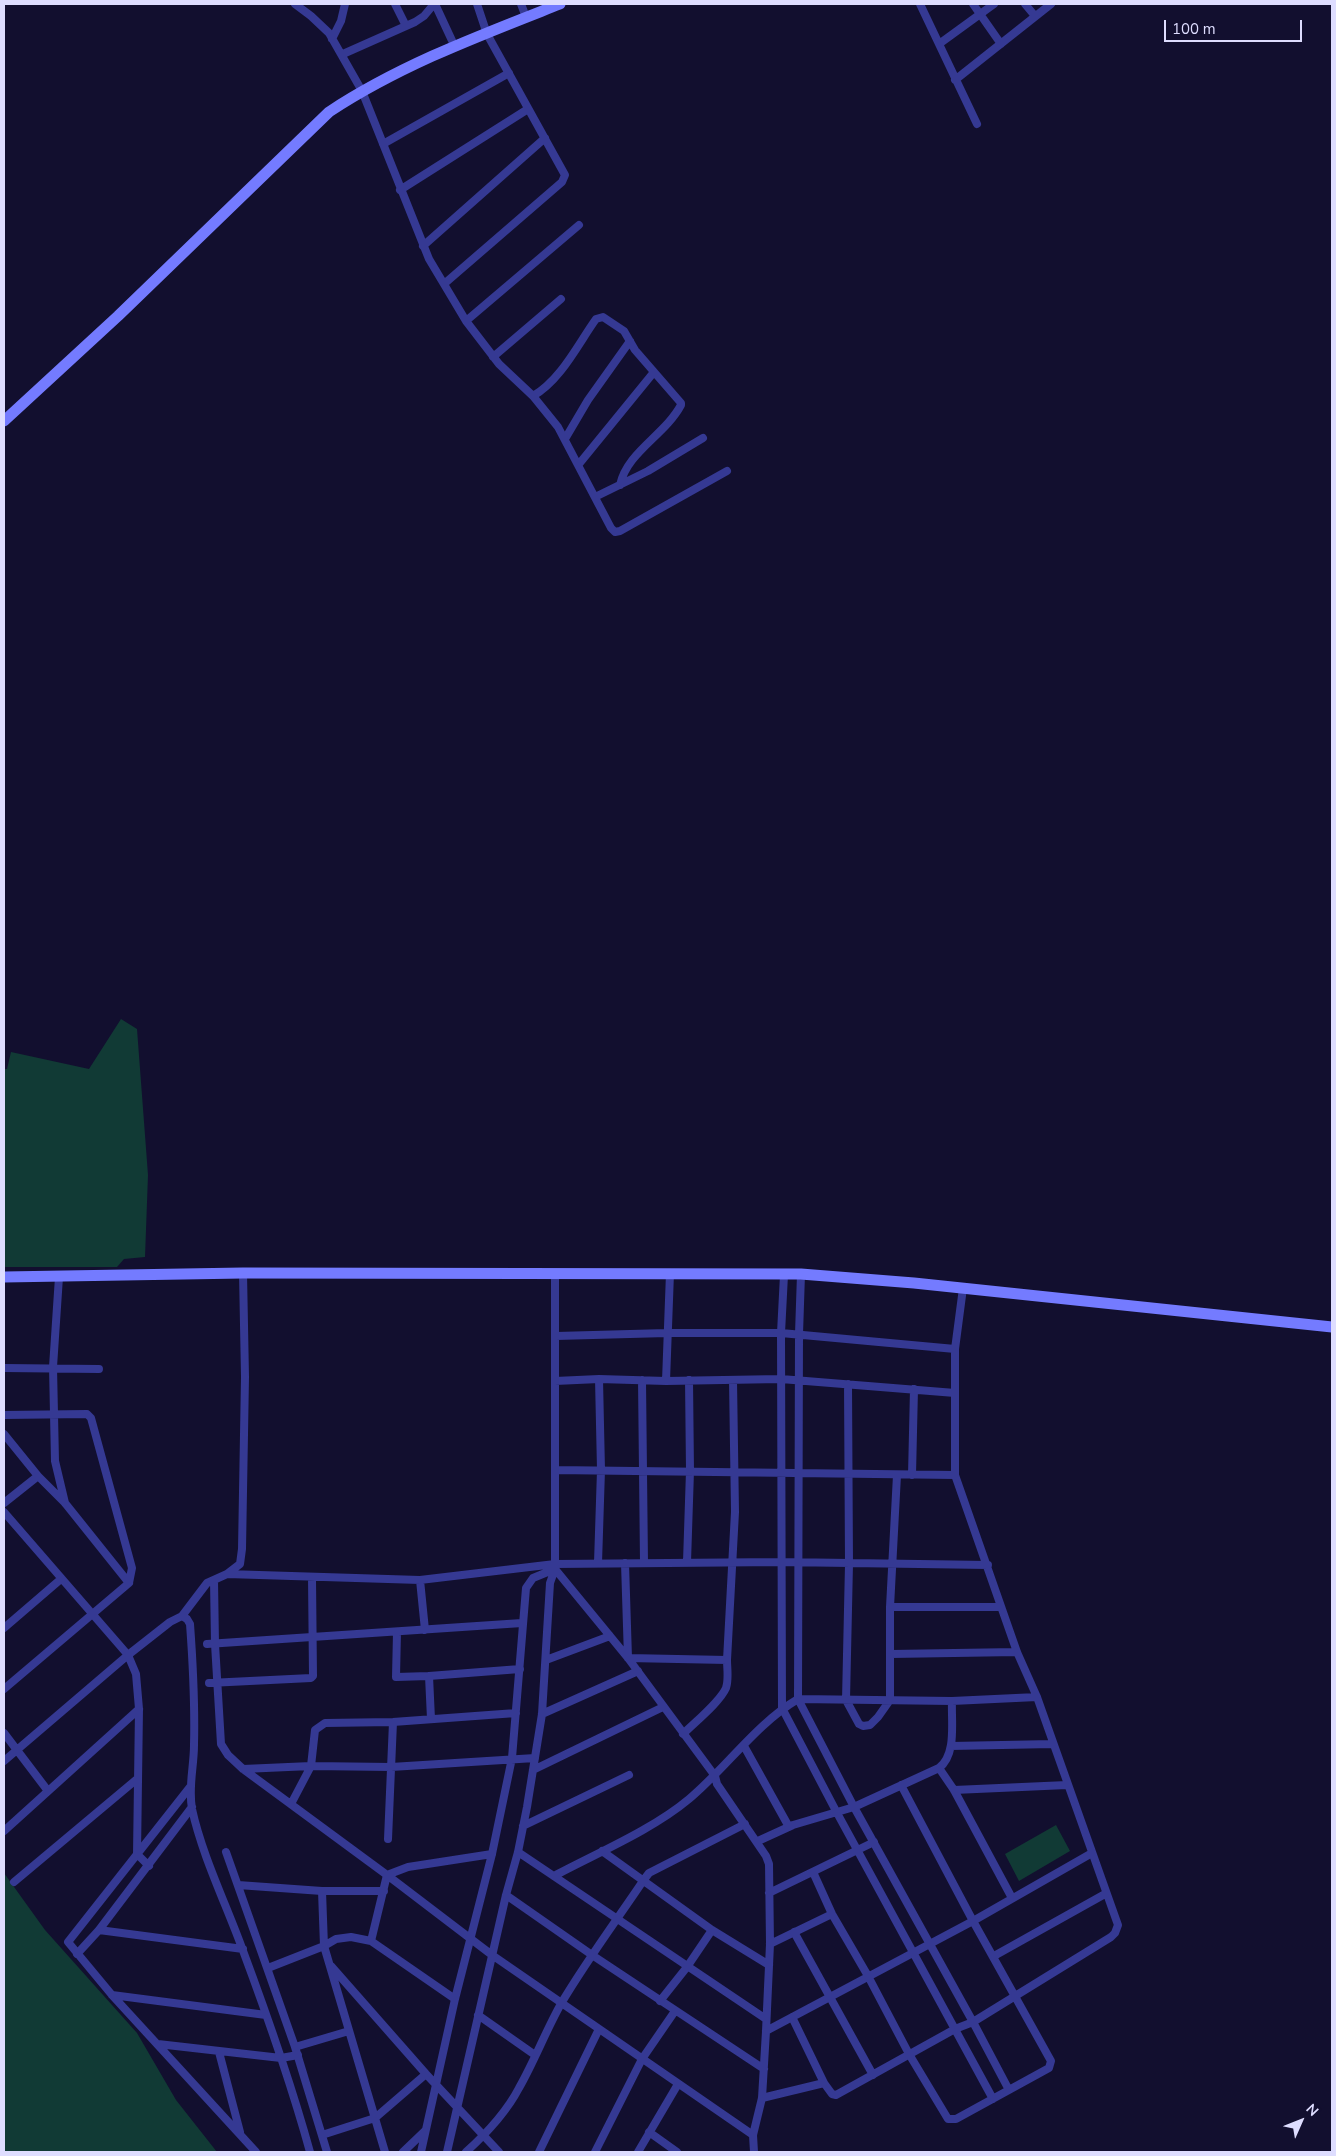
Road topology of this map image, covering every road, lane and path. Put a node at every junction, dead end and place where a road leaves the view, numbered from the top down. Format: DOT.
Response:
graph roads {
  1 [pos="295,4"];
  2 [pos="344,4"];
  3 [pos="396,4"];
  4 [pos="434,4"];
  5 [pos="477,4"];
  6 [pos="521,4"];
  7 [pos="560,4"];
  8 [pos="920,4"];
  9 [pos="974,4"];
  10 [pos="994,4"];
  11 [pos="1025,4"];
  12 [pos="1051,4"];
  13 [pos="979,14"];
  14 [pos="1035,16"];
  15 [pos="526,17"];
  16 [pos="406,26"];
  17 [pos="487,34"];
  18 [pos="332,38"];
  19 [pos="939,44"];
  20 [pos="1000,44"];
  21 [pos="455,47"];
  22 [pos="342,54"];
  23 [pos="509,73"];
  24 [pos="955,80"];
  25 [pos="362,90"];
  26 [pos="528,109"];
  27 [pos="977,124"];
  28 [pos="545,138"];
  29 [pos="383,144"];
  30 [pos="400,190"];
  31 [pos="579,225"];
  32 [pos="423,246"];
  33 [pos="444,284"];
  34 [pos="561,299"];
  35 [pos="466,321"];
  36 [pos="630,341"];
  37 [pos="494,357"];
  38 [pos="654,372"];
  39 [pos="533,396"];
  40 [pos="4,421"];
  41 [pos="703,438"];
  42 [pos="565,439"];
  43 [pos="579,464"];
  44 [pos="727,471"];
  45 [pos="620,485"];
  46 [pos="595,497"];
  47 [pos="243,1273"];
  48 [pos="555,1273"];
  49 [pos="670,1273"];
  50 [pos="784,1274"];
  51 [pos="801,1274"];
  52 [pos="4,1277"];
  53 [pos="59,1277"];
  54 [pos="963,1288"];
  55 [pos="1332,1327"];
  56 [pos="667,1333"];
  57 [pos="781,1333"];
  58 [pos="799,1334"];
  59 [pos="556,1336"];
  60 [pos="955,1349"];
  61 [pos="53,1367"];
  62 [pos="4,1368"];
  63 [pos="99,1369"];
  64 [pos="599,1378"];
  65 [pos="781,1379"];
  66 [pos="642,1380"];
  67 [pos="666,1380"];
  68 [pos="689,1380"];
  69 [pos="733,1380"];
  70 [pos="800,1380"];
  71 [pos="555,1381"];
  72 [pos="848,1384"];
  73 [pos="914,1389"];
  74 [pos="955,1394"];
  75 [pos="55,1413"];
  76 [pos="4,1415"];
  77 [pos="4,1434"];
  78 [pos="555,1470"];
  79 [pos="601,1470"];
  80 [pos="643,1470"];
  81 [pos="690,1471"];
  82 [pos="735,1471"];
  83 [pos="782,1472"];
  84 [pos="800,1472"];
  85 [pos="850,1473"];
  86 [pos="955,1474"];
  87 [pos="897,1475"];
  88 [pos="912,1475"];
  89 [pos="38,1476"];
  90 [pos="4,1503"];
  91 [pos="65,1503"];
  92 [pos="4,1512"];
  93 [pos="687,1562"];
  94 [pos="733,1562"];
  95 [pos="781,1562"];
  96 [pos="799,1562"];
  97 [pos="598,1563"];
  98 [pos="624,1563"];
  99 [pos="644,1563"];
  100 [pos="892,1563"];
  101 [pos="849,1564"];
  102 [pos="988,1564"];
  103 [pos="555,1566"];
  104 [pos="227,1574"];
  105 [pos="312,1578"];
  106 [pos="61,1579"];
  107 [pos="214,1580"];
  108 [pos="420,1580"];
  109 [pos="128,1583"];
  110 [pos="890,1607"];
  111 [pos="1001,1607"];
  112 [pos="91,1615"];
  113 [pos="182,1616"];
  114 [pos="522,1623"];
  115 [pos="4,1628"];
  116 [pos="425,1630"];
  117 [pos="397,1632"];
  118 [pos="610,1636"];
  119 [pos="313,1638"];
  120 [pos="211,1644"];
  121 [pos="1018,1652"];
  122 [pos="891,1654"];
  123 [pos="128,1655"];
  124 [pos="628,1658"];
  125 [pos="546,1660"];
  126 [pos="727,1660"];
  127 [pos="520,1669"];
  128 [pos="638,1671"];
  129 [pos="428,1676"];
  130 [pos="213,1683"];
  131 [pos="4,1689"];
  132 [pos="1037,1697"];
  133 [pos="798,1699"];
  134 [pos="846,1700"];
  135 [pos="890,1700"];
  136 [pos="952,1701"];
  137 [pos="663,1707"];
  138 [pos="782,1708"];
  139 [pos="139,1709"];
  140 [pos="516,1713"];
  141 [pos="542,1714"];
  142 [pos="431,1719"];
  143 [pos="393,1722"];
  144 [pos="4,1733"];
  145 [pos="683,1734"];
  146 [pos="1053,1744"];
  147 [pos="744,1746"];
  148 [pos="951,1746"];
  149 [pos="17,1750"];
  150 [pos="512,1758"];
  151 [pos="536,1758"];
  152 [pos="4,1761"];
  153 [pos="310,1766"];
  154 [pos="391,1768"];
  155 [pos="939,1768"];
  156 [pos="243,1769"];
  157 [pos="534,1770"];
  158 [pos="629,1774"];
  159 [pos="715,1776"];
  160 [pos="137,1779"];
  161 [pos="901,1785"];
  162 [pos="1067,1785"];
  163 [pos="190,1787"];
  164 [pos="954,1790"];
  165 [pos="48,1791"];
  166 [pos="291,1804"];
  167 [pos="192,1807"];
  168 [pos="854,1807"];
  169 [pos="836,1811"];
  170 [pos="745,1824"];
  171 [pos="524,1826"];
  172 [pos="790,1827"];
  173 [pos="4,1831"];
  174 [pos="388,1839"];
  175 [pos="758,1841"];
  176 [pos="874,1842"];
  177 [pos="857,1850"];
  178 [pos="602,1851"];
  179 [pos="226,1852"];
  180 [pos="518,1852"];
  181 [pos="1092,1853"];
  182 [pos="137,1854"];
  183 [pos="492,1854"];
  184 [pos="149,1866"];
  185 [pos="813,1872"];
  186 [pos="387,1875"];
  187 [pos="554,1876"];
  188 [pos="642,1881"];
  189 [pos="14,1882"];
  190 [pos="238,1885"];
  191 [pos="322,1891"];
  192 [pos="384,1891"];
  193 [pos="769,1893"];
  194 [pos="1105,1894"];
  195 [pos="506,1895"];
  196 [pos="1012,1898"];
  197 [pos="832,1914"];
  198 [pos="617,1919"];
  199 [pos="973,1921"];
  200 [pos="99,1930"];
  201 [pos="712,1930"];
  202 [pos="794,1932"];
  203 [pos="470,1938"];
  204 [pos="371,1941"];
  205 [pos="770,1944"];
  206 [pos="930,1944"];
  207 [pos="324,1946"];
  208 [pos="243,1949"];
  209 [pos="913,1953"];
  210 [pos="77,1954"];
  211 [pos="592,1954"];
  212 [pos="492,1955"];
  213 [pos="994,1956"];
  214 [pos="329,1963"];
  215 [pos="769,1965"];
  216 [pos="687,1967"];
  217 [pos="268,1968"];
  218 [pos="868,1976"];
  219 [pos="112,1995"];
  220 [pos="1016,1995"];
  221 [pos="830,1998"];
  222 [pos="455,1999"];
  223 [pos="660,2001"];
  224 [pos="562,2004"];
  225 [pos="675,2010"];
  226 [pos="266,2015"];
  227 [pos="478,2015"];
  228 [pos="792,2017"];
  229 [pos="766,2019"];
  230 [pos="973,2022"];
  231 [pos="599,2029"];
  232 [pos="955,2029"];
  233 [pos="349,2031"];
  234 [pos="766,2031"];
  235 [pos="158,2044"];
  236 [pos="296,2051"];
  237 [pos="219,2052"];
  238 [pos="909,2054"];
  239 [pos="535,2055"];
  240 [pos="281,2058"];
  241 [pos="642,2059"];
  242 [pos="764,2069"];
  243 [pos="426,2074"];
  244 [pos="873,2075"];
  245 [pos="824,2083"];
  246 [pos="435,2084"];
  247 [pos="678,2084"];
  248 [pos="1009,2090"];
  249 [pos="762,2098"];
  250 [pos="993,2100"];
  251 [pos="457,2107"];
  252 [pos="375,2118"];
  253 [pos="425,2131"];
  254 [pos="649,2132"];
  255 [pos="241,2134"];
  256 [pos="322,2135"];
  257 [pos="753,2135"];
  258 [pos="484,2136"];
  259 [pos="543,2151"];
  260 [pos="256,2152"];
  261 [pos="310,2152"];
  262 [pos="327,2152"];
  263 [pos="386,2152"];
  264 [pos="403,2152"];
  265 [pos="420,2152"];
  266 [pos="447,2152"];
  267 [pos="466,2152"];
  268 [pos="499,2152"];
  269 [pos="595,2152"];
  270 [pos="638,2152"];
  271 [pos="678,2152"];
  272 [pos="754,2152"];
  1 -- 18 [label="street"];
  2 -- 18 [label="street"];
  3 -- 16 [label="street"];
  4 -- 16 [label="street"];
  4 -- 21 [label="street"];
  5 -- 17 [label="street"];
  6 -- 15 [label="street"];
  7 -- 15 [label="main road"];
  8 -- 19 [label="street"];
  9 -- 13 [label="street"];
  10 -- 13 [label="street"];
  11 -- 14 [label="street"];
  12 -- 14 [label="street"];
  13 -- 19 [label="street"];
  13 -- 20 [label="street"];
  14 -- 20 [label="street"];
  15 -- 17 [label="main road"];
  16 -- 22 [label="street"];
  17 -- 21 [label="main road"];
  17 -- 23 [label="street"];
  18 -- 22 [label="street"];
  19 -- 24 [label="street"];
  20 -- 24 [label="street"];
  21 -- 25 [label="main road"];
  22 -- 25 [label="street"];
  23 -- 26 [label="street"];
  23 -- 29 [label="street"];
  24 -- 27 [label="street"];
  25 -- 29 [label="street"];
  25 -- 40 [label="main road"];
  26 -- 28 [label="street"];
  26 -- 30 [label="street"];
  28 -- 32 [label="street"];
  28 -- 33 [label="street"];
  29 -- 30 [label="street"];
  30 -- 32 [label="street"];
  31 -- 35 [label="street"];
  32 -- 33 [label="street"];
  33 -- 35 [label="street"];
  34 -- 37 [label="street"];
  35 -- 37 [label="street"];
  36 -- 38 [label="street"];
  36 -- 39 [label="street"];
  36 -- 42 [label="street"];
  37 -- 39 [label="street"];
  38 -- 43 [label="street"];
  38 -- 45 [label="street"];
  39 -- 42 [label="street"];
  41 -- 45 [label="street"];
  42 -- 43 [label="street"];
  43 -- 46 [label="street"];
  44 -- 46 [label="street"];
  45 -- 46 [label="street"];
  47 -- 48 [label="main road"];
  47 -- 53 [label="main road"];
  47 -- 104 [label="street"];
  48 -- 49 [label="main road"];
  48 -- 59 [label="street"];
  49 -- 50 [label="main road"];
  49 -- 56 [label="street"];
  50 -- 51 [label="main road"];
  50 -- 57 [label="street"];
  51 -- 54 [label="main road"];
  51 -- 58 [label="street"];
  52 -- 53 [label="main road"];
  53 -- 61 [label="street"];
  54 -- 55 [label="main road"];
  54 -- 60 [label="street"];
  56 -- 57 [label="street"];
  56 -- 59 [label="street"];
  56 -- 67 [label="street"];
  57 -- 58 [label="street"];
  57 -- 65 [label="street"];
  58 -- 60 [label="street"];
  58 -- 70 [label="street"];
  59 -- 71 [label="street"];
  60 -- 74 [label="street"];
  61 -- 62 [label="street"];
  61 -- 63 [label="street"];
  61 -- 75 [label="street"];
  64 -- 66 [label="street"];
  64 -- 71 [label="street"];
  64 -- 79 [label="street"];
  65 -- 69 [label="street"];
  65 -- 70 [label="street"];
  65 -- 83 [label="street"];
  66 -- 67 [label="street"];
  66 -- 80 [label="street"];
  67 -- 68 [label="street"];
  68 -- 69 [label="street"];
  68 -- 81 [label="street"];
  69 -- 82 [label="street"];
  70 -- 72 [label="street"];
  70 -- 84 [label="street"];
  71 -- 78 [label="street"];
  72 -- 73 [label="street"];
  72 -- 85 [label="street"];
  73 -- 74 [label="street"];
  73 -- 88 [label="street"];
  74 -- 86 [label="street"];
  75 -- 76 [label="street"];
  75 -- 91 [label="street"];
  75 -- 109 [label="street"];
  77 -- 89 [label="street"];
  78 -- 79 [label="street"];
  78 -- 103 [label="street"];
  79 -- 80 [label="street"];
  79 -- 97 [label="street"];
  80 -- 81 [label="street"];
  80 -- 99 [label="street"];
  81 -- 82 [label="street"];
  81 -- 93 [label="street"];
  82 -- 83 [label="street"];
  82 -- 94 [label="street"];
  83 -- 84 [label="street"];
  83 -- 95 [label="street"];
  84 -- 85 [label="street"];
  84 -- 96 [label="street"];
  85 -- 87 [label="street"];
  85 -- 101 [label="street"];
  86 -- 88 [label="street"];
  86 -- 102 [label="street"];
  87 -- 88 [label="street"];
  87 -- 100 [label="street"];
  89 -- 90 [label="street"];
  89 -- 91 [label="street"];
  91 -- 109 [label="street"];
  92 -- 106 [label="street"];
  93 -- 94 [label="street"];
  93 -- 99 [label="street"];
  94 -- 95 [label="street"];
  94 -- 126 [label="street"];
  95 -- 96 [label="street"];
  95 -- 138 [label="street"];
  96 -- 101 [label="street"];
  96 -- 133 [label="street"];
  97 -- 98 [label="street"];
  97 -- 103 [label="street"];
  98 -- 99 [label="street"];
  98 -- 124 [label="street"];
  100 -- 101 [label="street"];
  100 -- 102 [label="street"];
  100 -- 110 [label="street"];
  101 -- 134 [label="street"];
  102 -- 111 [label="street"];
  103 -- 108 [label="street"];
  103 -- 114 [label="street"];
  103 -- 118 [label="street"];
  103 -- 125 [label="street"];
  104 -- 105 [label="street"];
  104 -- 107 [label="street"];
  105 -- 108 [label="street"];
  105 -- 119 [label="street"];
  106 -- 112 [label="street"];
  106 -- 115 [label="street"];
  107 -- 113 [label="street"];
  107 -- 120 [label="street"];
  108 -- 116 [label="street"];
  109 -- 112 [label="street"];
  110 -- 111 [label="street"];
  110 -- 122 [label="street"];
  111 -- 121 [label="street"];
  112 -- 123 [label="street"];
  112 -- 131 [label="street"];
  113 -- 123 [label="street"];
  113 -- 163 [label="street"];
  114 -- 116 [label="street"];
  114 -- 127 [label="street"];
  116 -- 117 [label="street"];
  117 -- 119 [label="street"];
  117 -- 129 [label="street"];
  118 -- 124 [label="street"];
  118 -- 125 [label="street"];
  119 -- 120 [label="street"];
  119 -- 130 [label="street"];
  120 -- 130 [label="street"];
  121 -- 122 [label="street"];
  121 -- 132 [label="street"];
  122 -- 135 [label="street"];
  123 -- 139 [label="street"];
  123 -- 149 [label="street"];
  124 -- 126 [label="street"];
  124 -- 128 [label="street"];
  125 -- 141 [label="street"];
  126 -- 145 [label="street"];
  127 -- 129 [label="street"];
  127 -- 140 [label="street"];
  128 -- 137 [label="street"];
  128 -- 141 [label="street"];
  129 -- 142 [label="street"];
  130 -- 156 [label="street"];
  132 -- 136 [label="street"];
  132 -- 146 [label="street"];
  133 -- 134 [label="street"];
  133 -- 138 [label="street"];
  133 -- 168 [label="street"];
  134 -- 135 [label="street"];
  134 -- 135 [label="street"];
  135 -- 136 [label="street"];
  136 -- 148 [label="street"];
  137 -- 145 [label="street"];
  137 -- 157 [label="street"];
  138 -- 147 [label="street"];
  138 -- 169 [label="street"];
  139 -- 160 [label="street"];
  139 -- 165 [label="street"];
  140 -- 142 [label="street"];
  140 -- 150 [label="street"];
  141 -- 151 [label="street"];
  142 -- 143 [label="street"];
  143 -- 153 [label="street"];
  143 -- 154 [label="street"];
  144 -- 149 [label="street"];
  145 -- 159 [label="street"];
  146 -- 148 [label="street"];
  146 -- 162 [label="street"];
  147 -- 159 [label="street"];
  147 -- 172 [label="street"];
  148 -- 155 [label="street"];
  149 -- 152 [label="street"];
  149 -- 165 [label="street"];
  150 -- 151 [label="street"];
  150 -- 154 [label="street"];
  150 -- 183 [label="street"];
  151 -- 157 [label="street"];
  153 -- 154 [label="street"];
  153 -- 156 [label="street"];
  153 -- 166 [label="street"];
  154 -- 174 [label="street"];
  155 -- 161 [label="street"];
  155 -- 164 [label="street"];
  156 -- 166 [label="street"];
  157 -- 171 [label="street"];
  158 -- 171 [label="street"];
  159 -- 170 [label="street"];
  159 -- 178 [label="street"];
  160 -- 182 [label="street"];
  160 -- 189 [label="street"];
  161 -- 168 [label="street"];
  161 -- 199 [label="street"];
  162 -- 164 [label="street"];
  162 -- 181 [label="street"];
  163 -- 167 [label="street"];
  163 -- 182 [label="street"];
  164 -- 196 [label="street"];
  165 -- 173 [label="street"];
  166 -- 186 [label="street"];
  167 -- 184 [label="street"];
  167 -- 208 [label="street"];
  168 -- 169 [label="street"];
  168 -- 176 [label="street"];
  169 -- 172 [label="street"];
  169 -- 177 [label="street"];
  170 -- 175 [label="street"];
  170 -- 188 [label="street"];
  171 -- 180 [label="street"];
  172 -- 175 [label="street"];
  175 -- 193 [label="street"];
  176 -- 177 [label="street"];
  176 -- 206 [label="street"];
  177 -- 185 [label="street"];
  177 -- 209 [label="street"];
  178 -- 187 [label="street"];
  178 -- 188 [label="street"];
  179 -- 190 [label="street"];
  180 -- 187 [label="street"];
  180 -- 195 [label="street"];
  181 -- 194 [label="street"];
  181 -- 196 [label="street"];
  182 -- 184 [label="street"];
  182 -- 210 [label="street"];
  183 -- 186 [label="street"];
  183 -- 203 [label="street"];
  184 -- 200 [label="street"];
  185 -- 193 [label="street"];
  185 -- 197 [label="street"];
  186 -- 192 [label="street"];
  186 -- 203 [label="street"];
  187 -- 198 [label="street"];
  188 -- 198 [label="street"];
  188 -- 201 [label="street"];
  190 -- 191 [label="street"];
  190 -- 217 [label="street"];
  191 -- 192 [label="street"];
  191 -- 207 [label="street"];
  192 -- 204 [label="street"];
  193 -- 205 [label="street"];
  194 -- 213 [label="street"];
  194 -- 220 [label="street"];
  195 -- 211 [label="street"];
  195 -- 212 [label="street"];
  196 -- 199 [label="street"];
  197 -- 202 [label="street"];
  197 -- 218 [label="street"];
  198 -- 211 [label="street"];
  198 -- 216 [label="street"];
  199 -- 206 [label="street"];
  199 -- 213 [label="street"];
  200 -- 208 [label="street"];
  200 -- 210 [label="street"];
  201 -- 215 [label="street"];
  201 -- 216 [label="street"];
  202 -- 205 [label="street"];
  202 -- 221 [label="street"];
  203 -- 212 [label="street"];
  203 -- 222 [label="street"];
  204 -- 207 [label="street"];
  204 -- 222 [label="street"];
  205 -- 215 [label="street"];
  206 -- 209 [label="street"];
  206 -- 230 [label="street"];
  207 -- 214 [label="street"];
  207 -- 217 [label="street"];
  208 -- 226 [label="street"];
  209 -- 218 [label="street"];
  209 -- 232 [label="street"];
  210 -- 219 [label="street"];
  211 -- 223 [label="street"];
  211 -- 224 [label="street"];
  212 -- 224 [label="street"];
  212 -- 227 [label="street"];
  213 -- 220 [label="street"];
  214 -- 233 [label="street"];
  214 -- 243 [label="street"];
  215 -- 229 [label="street"];
  216 -- 223 [label="street"];
  216 -- 229 [label="street"];
  217 -- 236 [label="street"];
  218 -- 221 [label="street"];
  218 -- 238 [label="street"];
  219 -- 226 [label="street"];
  219 -- 235 [label="street"];
  220 -- 230 [label="street"];
  220 -- 248 [label="street"];
  221 -- 228 [label="street"];
  221 -- 244 [label="street"];
  222 -- 246 [label="street"];
  223 -- 225 [label="street"];
  224 -- 231 [label="street"];
  224 -- 239 [label="street"];
  225 -- 241 [label="street"];
  225 -- 242 [label="street"];
  226 -- 240 [label="street"];
  227 -- 239 [label="street"];
  227 -- 251 [label="street"];
  228 -- 234 [label="street"];
  228 -- 245 [label="street"];
  229 -- 234 [label="street"];
  230 -- 232 [label="street"];
  230 -- 248 [label="street"];
  231 -- 241 [label="street"];
  231 -- 259 [label="street"];
  232 -- 238 [label="street"];
  232 -- 250 [label="street"];
  233 -- 236 [label="street"];
  233 -- 252 [label="street"];
  234 -- 242 [label="street"];
  235 -- 237 [label="street"];
  235 -- 255 [label="street"];
  236 -- 240 [label="street"];
  236 -- 256 [label="street"];
  237 -- 240 [label="street"];
  237 -- 255 [label="street"];
  238 -- 244 [label="street"];
  238 -- 250 [label="street"];
  239 -- 258 [label="street"];
  240 -- 261 [label="street"];
  241 -- 247 [label="street"];
  241 -- 269 [label="street"];
  242 -- 249 [label="street"];
  243 -- 246 [label="street"];
  243 -- 252 [label="street"];
  244 -- 245 [label="street"];
  245 -- 249 [label="street"];
  246 -- 251 [label="street"];
  246 -- 253 [label="street"];
  247 -- 254 [label="street"];
  247 -- 257 [label="street"];
  248 -- 250 [label="street"];
  249 -- 257 [label="street"];
  251 -- 258 [label="street"];
  251 -- 266 [label="street"];
  252 -- 256 [label="street"];
  252 -- 263 [label="street"];
  253 -- 264 [label="street"];
  253 -- 265 [label="street"];
  254 -- 270 [label="street"];
  254 -- 271 [label="street"];
  255 -- 260 [label="street"];
  256 -- 262 [label="street"];
  257 -- 272 [label="street"];
  258 -- 267 [label="street"];
  258 -- 268 [label="street"];
}
